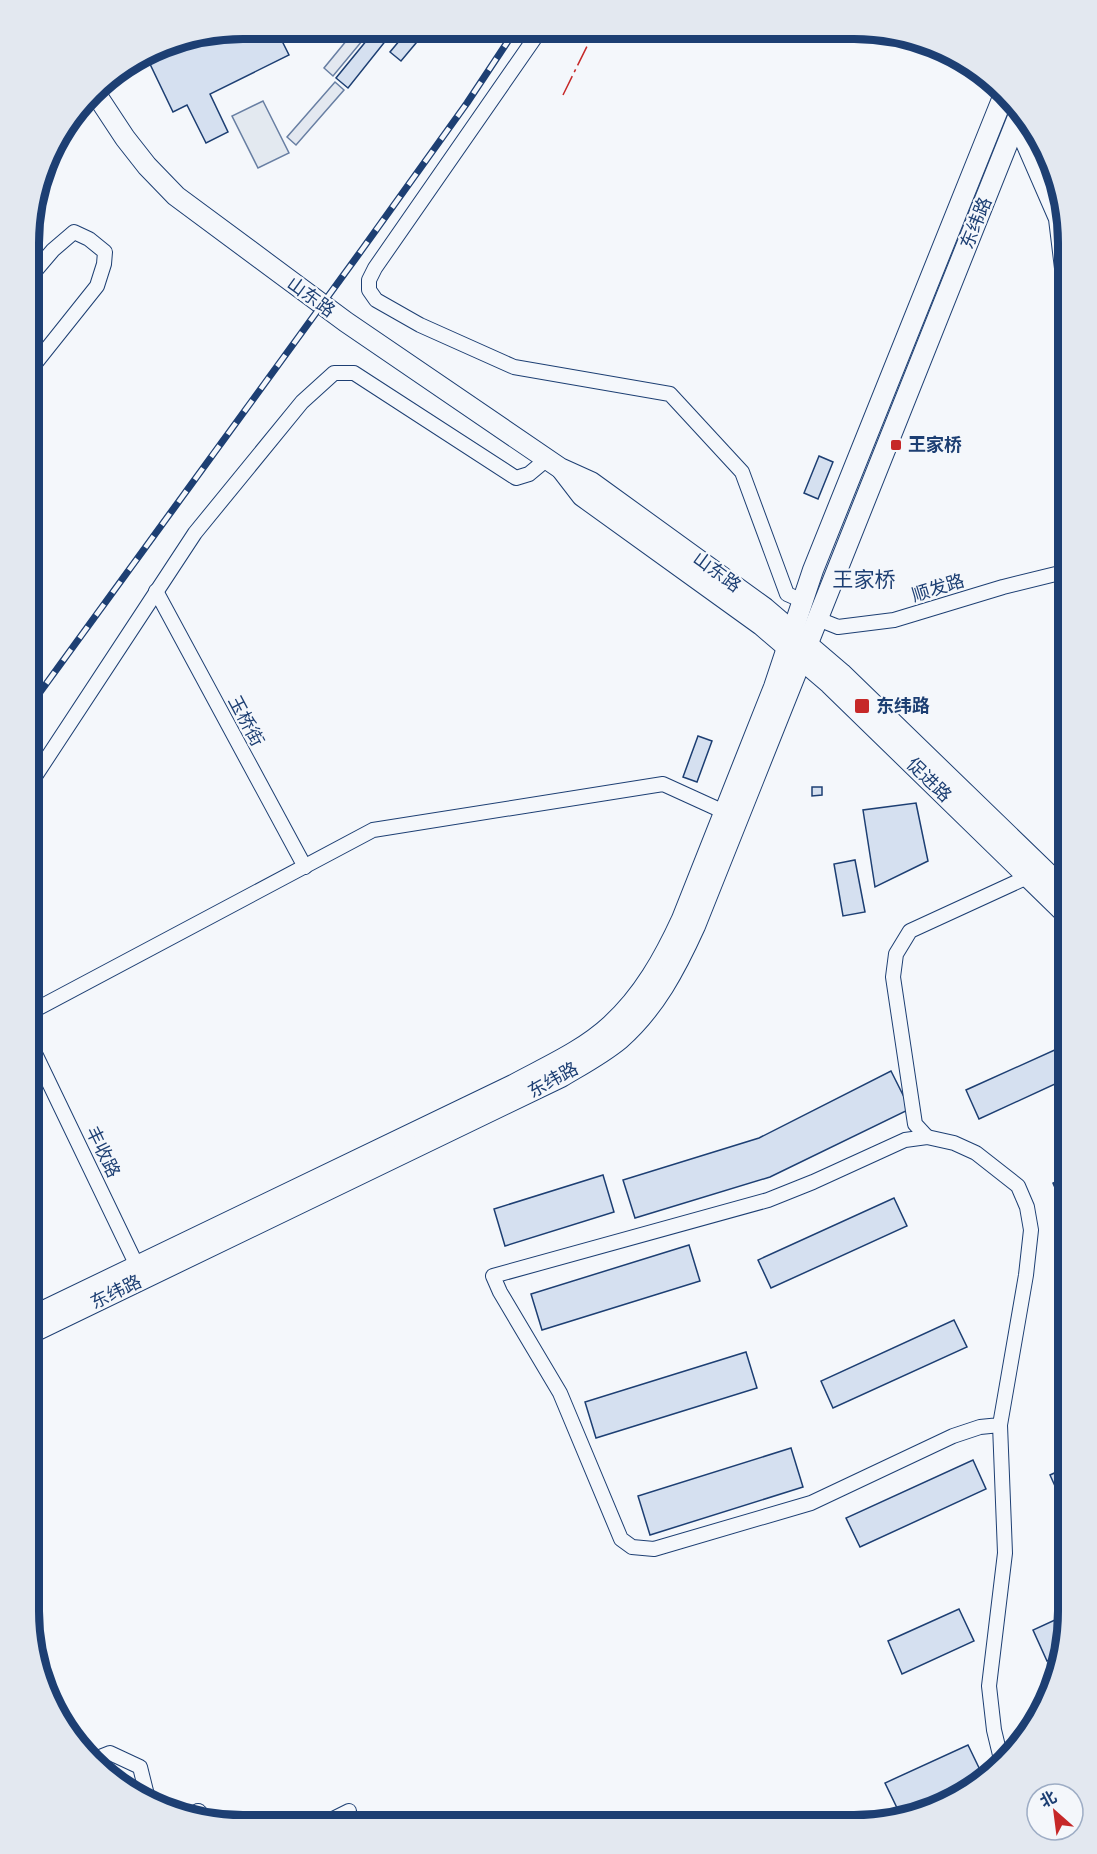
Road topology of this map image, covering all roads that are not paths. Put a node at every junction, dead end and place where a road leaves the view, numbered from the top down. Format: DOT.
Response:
graph roads {
  1 [pos="534,39"];
  2 [pos="99,99"];
  3 [pos="1001,102"];
  4 [pos="1017,121"];
  5 [pos="1057,224"];
  6 [pos="39,266"];
  7 [pos="39,359"];
  8 [pos="554,464"];
  9 [pos="1058,573"];
  10 [pos="156,591"];
  11 [pos="803,601"];
  12 [pos="818,619"];
  13 [pos="797,646"];
  14 [pos="39,770"];
  15 [pos="731,815"];
  16 [pos="305,867"];
  17 [pos="1036,874"];
  18 [pos="1058,893"];
  19 [pos="39,1008"];
  20 [pos="39,1062"];
  21 [pos="927,1137"];
  22 [pos="140,1272"];
  23 [pos="39,1313"];
  24 [pos="39,1328"];
  25 [pos="1000,1425"];
  26 [pos="999,1753"];
  27 [pos="101,1757"];
  28 [pos="146,1790"];
  29 [pos="349,1811"];
  30 [pos="341,1815"];
  1 -- 11 [label="street"];
  2 -- 8 [label="main road, 山东路"];
  3 -- 11 [label="main road, 东纬路"];
  4 -- 5 [label="street"];
  4 -- 12 [label="main road, 东纬路"];
  6 -- 7 [label="street"];
  8 -- 10 [label="street"];
  8 -- 13 [label="main road, 山东路"];
  9 -- 12 [label="street, 顺发路"];
  10 -- 14 [label="street"];
  10 -- 16 [label="street, 玉桥街"];
  11 -- 13 [label="main road, 东纬路"];
  12 -- 13 [label="main road, 东纬路"];
  13 -- 15 [label="main road, 东纬路"];
  13 -- 17 [label="main road, 促进路"];
  15 -- 16 [label="street"];
  15 -- 22 [label="main road, 东纬路"];
  16 -- 19 [label="street"];
  17 -- 18 [label="main road, 促进路"];
  17 -- 21 [label="street"];
  20 -- 22 [label="street, 丰收路"];
  21 -- 25 [label="street"];
  21 -- 25 [label="street"];
  22 -- 23 [label="main road, 东纬路"];
  22 -- 24 [label="main road, 东纬路"];
  25 -- 26 [label="street"];
  27 -- 28 [label="street"];
  29 -- 30 [label="street"];
}
